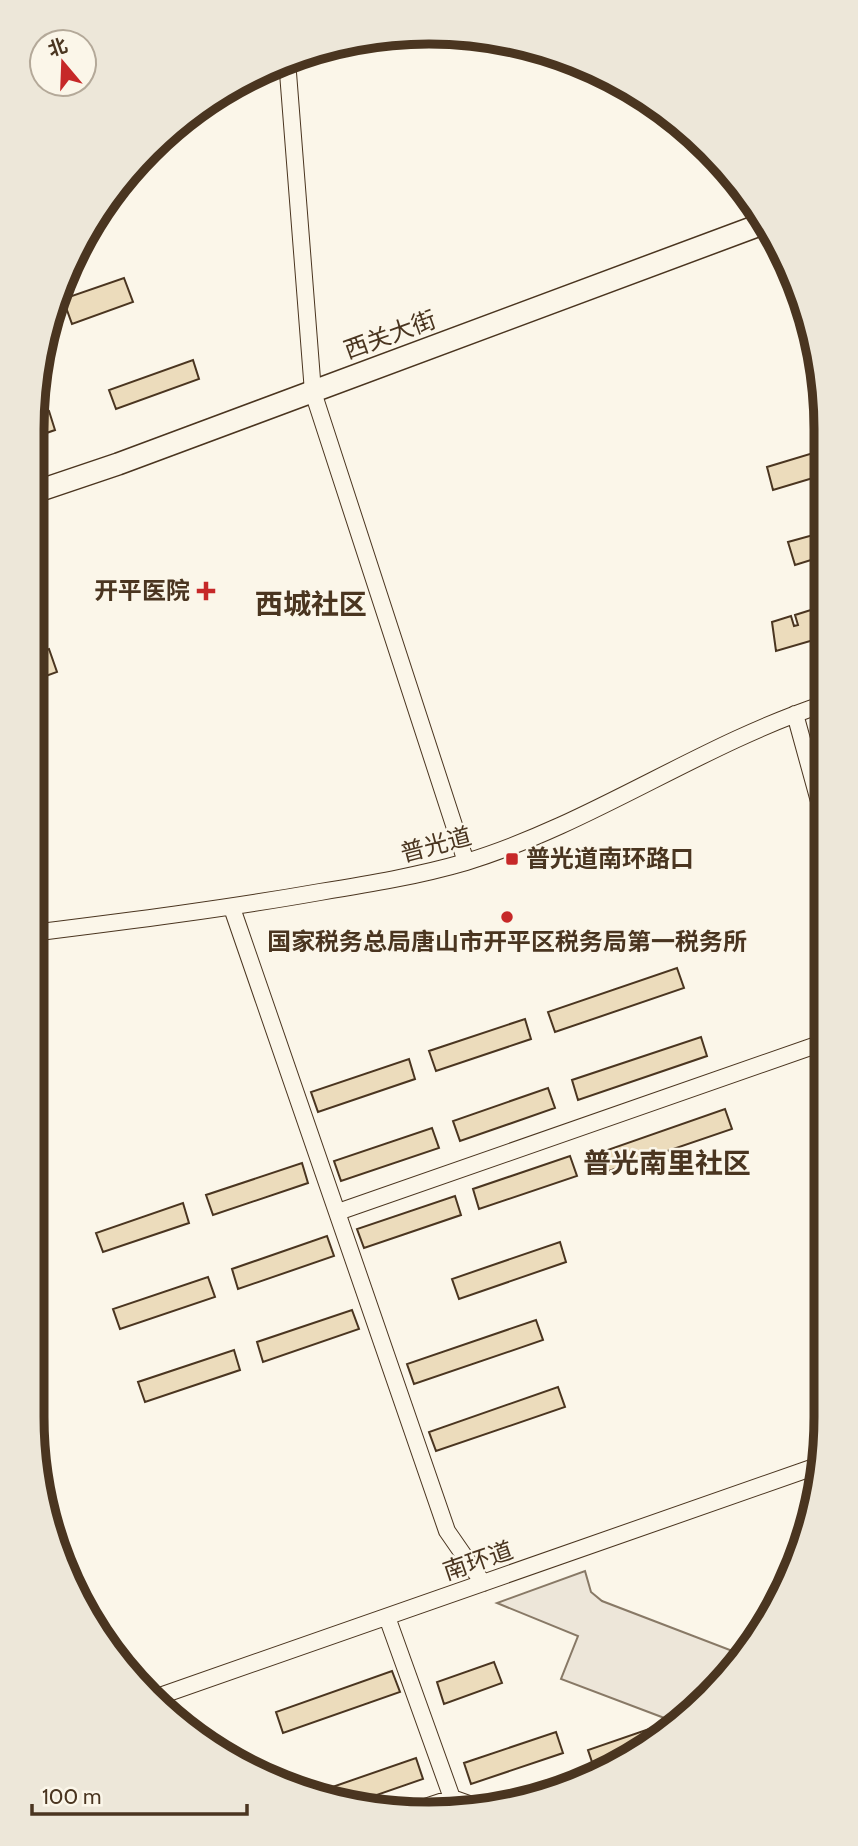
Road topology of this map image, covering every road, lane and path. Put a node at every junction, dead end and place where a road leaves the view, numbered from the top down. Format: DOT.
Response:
graph roads {
  1 [pos="288,71"];
  2 [pos="756,226"];
  3 [pos="313,392"];
  4 [pos="44,489"];
  5 [pos="814,707"];
  6 [pos="795,714"];
  7 [pos="814,783"];
  8 [pos="466,862"];
  9 [pos="232,908"];
  10 [pos="44,932"];
  11 [pos="814,1046"];
  12 [pos="338,1212"];
  13 [pos="811,1468"];
  14 [pos="483,1583"];
  15 [pos="387,1617"];
  16 [pos="163,1695"];
  17 [pos="452,1798"];
  18 [pos="459,1801"];
  19 [pos="442,1802"];
  1 -- 3 [label="street"];
  2 -- 3 [label="main road, 西关大街"];
  3 -- 4 [label="main road, 西关大街"];
  3 -- 8 [label="street"];
  5 -- 6 [label="street, 普光道"];
  6 -- 7 [label="street"];
  6 -- 8 [label="street, 普光道"];
  8 -- 9 [label="street, 普光道"];
  9 -- 10 [label="street, 普光道"];
  9 -- 12 [label="street"];
  11 -- 12 [label="street"];
  12 -- 14 [label="street"];
  13 -- 14 [label="street, 南环道"];
  14 -- 15 [label="street, 南环道"];
  15 -- 16 [label="street, 南环道"];
  15 -- 17 [label="street"];
  17 -- 18 [label="street"];
  17 -- 19 [label="street"];
}
